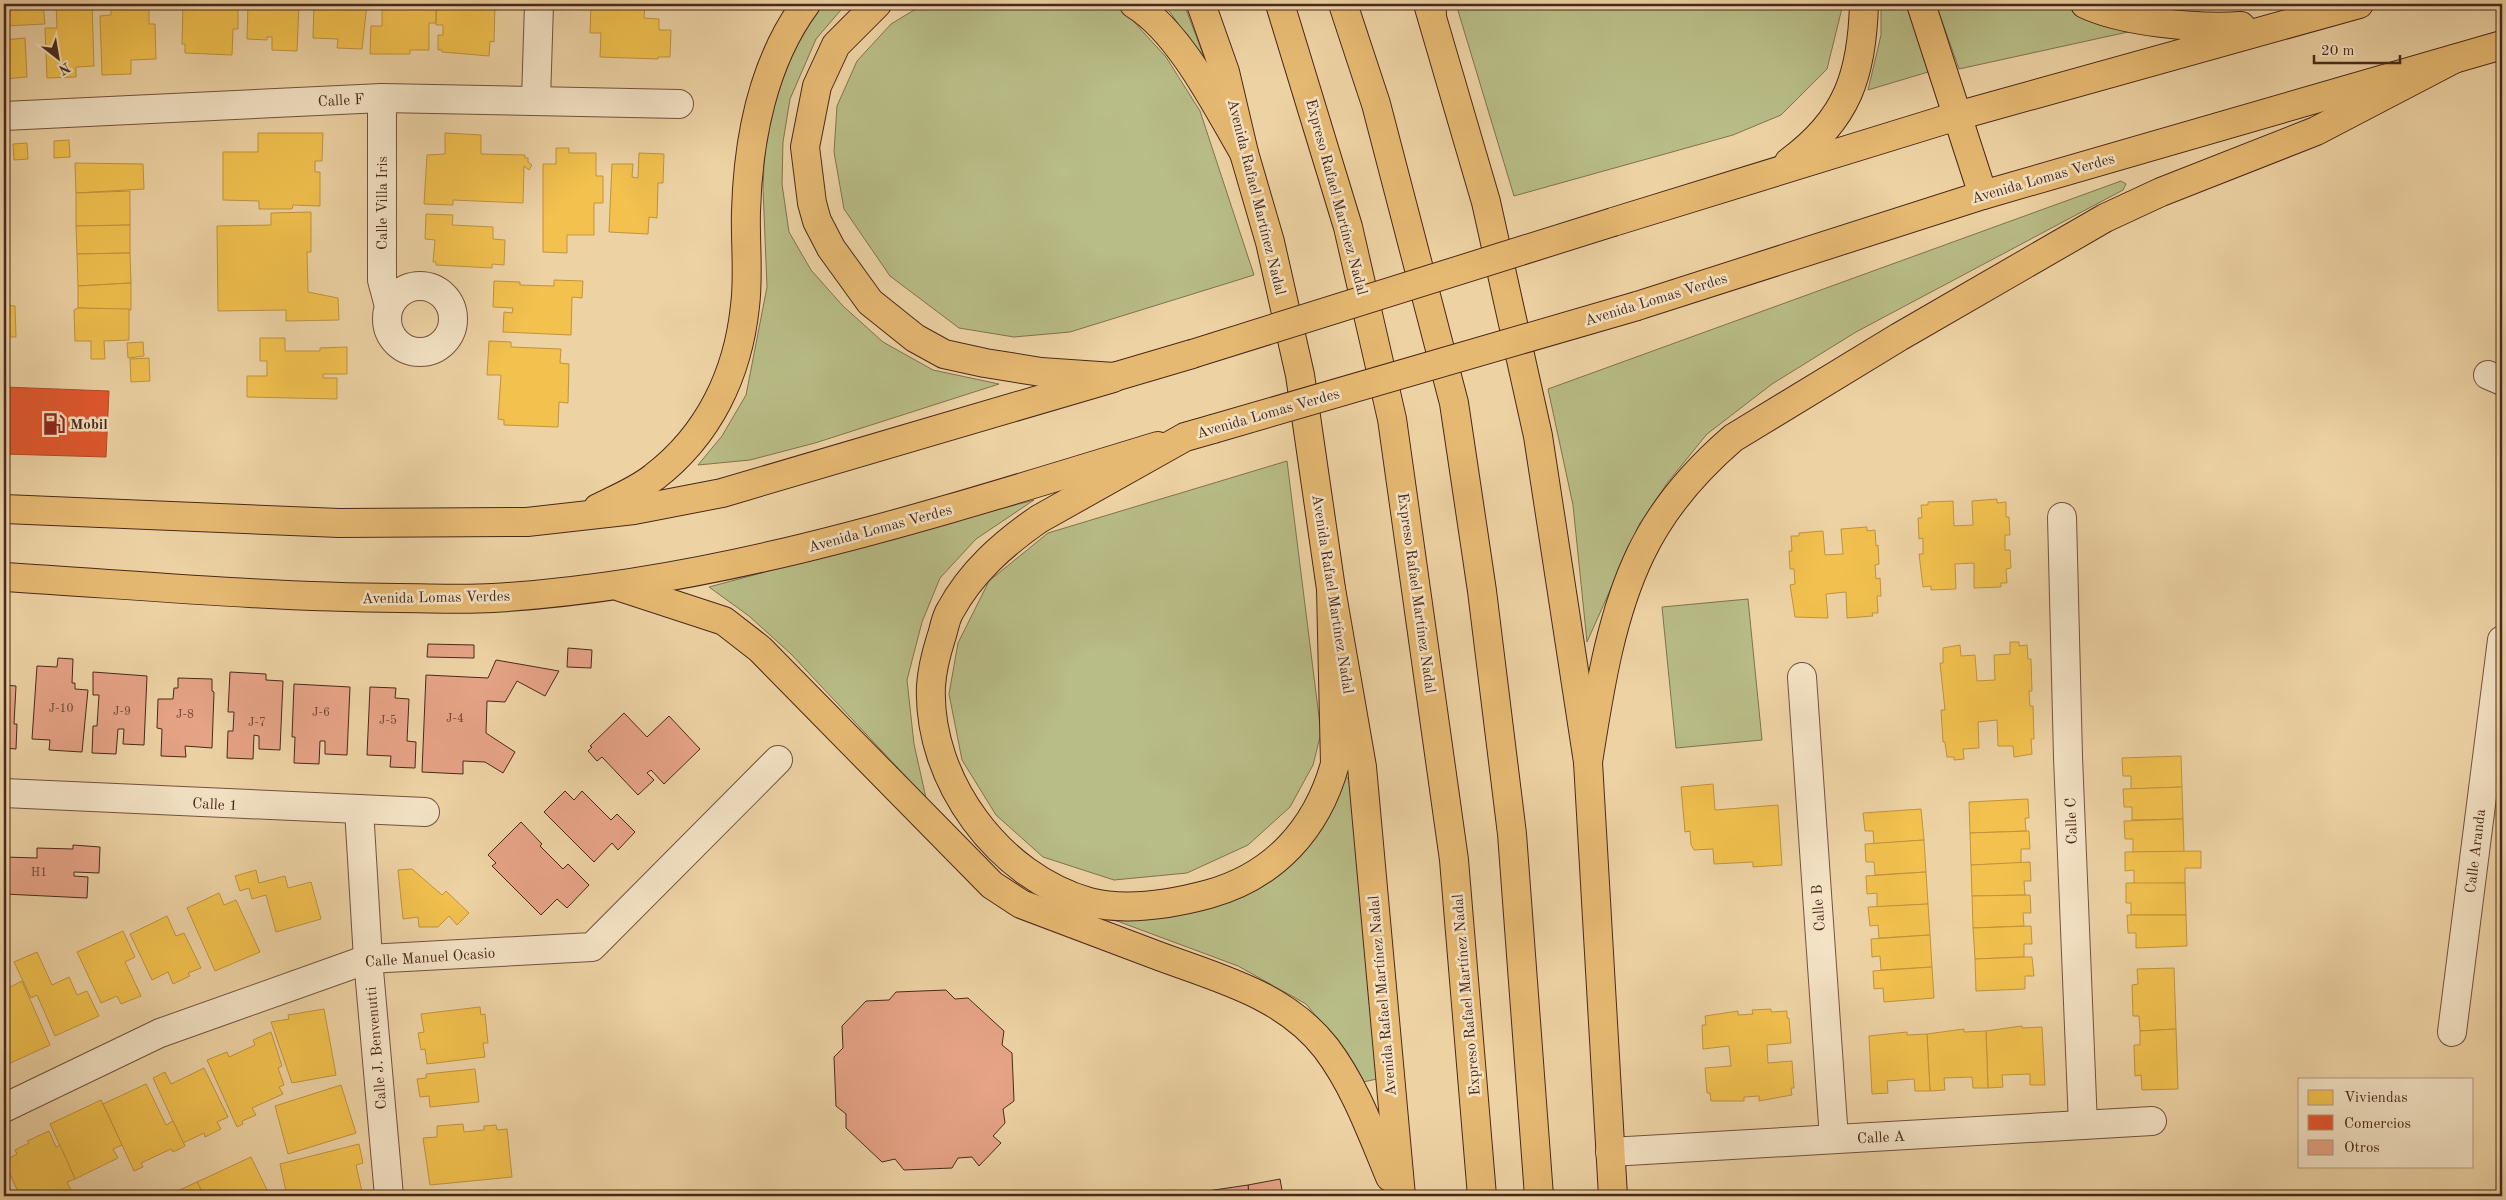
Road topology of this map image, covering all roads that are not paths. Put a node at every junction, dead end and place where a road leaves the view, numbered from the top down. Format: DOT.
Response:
graph roads {
  1 [pos="539,4"];
  2 [pos="806,4"];
  3 [pos="877,4"];
  4 [pos="1134,4"];
  5 [pos="1201,4"];
  6 [pos="1280,4"];
  7 [pos="1343,4"];
  8 [pos="1864,4"];
  9 [pos="1921,4"];
  10 [pos="2085,4"];
  11 [pos="2359,4"];
  12 [pos="1430,7"];
  13 [pos="2292,22"];
  14 [pos="2502,45"];
  15 [pos="2454,59"];
  16 [pos="382,98"];
  17 [pos="536,100"];
  18 [pos="678,104"];
  19 [pos="4,116"];
  20 [pos="1957,116"];
  21 [pos="1244,153"];
  22 [pos="1775,172"];
  23 [pos="1982,195"];
  24 [pos="389,306"];
  25 [pos="1114,377"];
  26 [pos="1185,437"];
  27 [pos="4,509"];
  28 [pos="584,516"];
  29 [pos="2062,517"];
  30 [pos="4,577"];
  31 [pos="614,585"];
  32 [pos="1331,589"];
  33 [pos="2502,640"];
  34 [pos="1802,677"];
  35 [pos="778,760"];
  36 [pos="1588,762"];
  37 [pos="4,793"];
  38 [pos="359,810"];
  39 [pos="425,812"];
  40 [pos="368,959"];
  41 [pos="2452,1032"];
  42 [pos="4,1108"];
  43 [pos="2152,1121"];
  44 [pos="2083,1125"];
  45 [pos="1834,1140"];
  46 [pos="1610,1152"];
  47 [pos="389,1196"];
  48 [pos="1399,1196"];
  49 [pos="1482,1196"];
  50 [pos="1538,1196"];
  51 [pos="1613,1196"];
  1 -- 17 [label="street"];
  2 -- 28 [label="main road"];
  3 -- 25 [label="main road"];
  4 -- 21 [label="main road"];
  5 -- 21 [label="main road, Avenida Rafael Martínez Nadal"];
  6 -- 49 [label="main road, Expreso Rafael Martínez Nadal"];
  7 -- 50 [label="main road"];
  8 -- 22 [label="main road"];
  9 -- 20 [label="main road"];
  10 -- 13 [label="main road"];
  11 -- 13 [label="main road"];
  12 -- 36 [label="main road"];
  13 -- 20 [label="main road"];
  14 -- 15 [label="main road, Avenida Lomas Verdes"];
  15 -- 23 [label="main road, Avenida Lomas Verdes"];
  15 -- 36 [label="main road"];
  16 -- 17 [label="street, Calle F"];
  16 -- 19 [label="street, Calle F"];
  16 -- 24 [label="street, Calle Villa Iris"];
  17 -- 18 [label="street, Calle F"];
  20 -- 22 [label="main road"];
  20 -- 23 [label="main road"];
  21 -- 32 [label="main road, Avenida Rafael Martínez Nadal"];
  22 -- 25 [label="main road, bridge"];
  23 -- 26 [label="main road, Avenida Lomas Verdes, bridge"];
  25 -- 28 [label="main road"];
  26 -- 31 [label="main road, Avenida Lomas Verdes"];
  26 -- 32 [label="main road"];
  27 -- 28 [label="main road"];
  29 -- 44 [label="street, Calle C"];
  30 -- 31 [label="main road, Avenida Lomas Verdes"];
  31 -- 48 [label="main road"];
  32 -- 48 [label="main road, Avenida Rafael Martínez Nadal"];
  33 -- 41 [label="street, Calle Aranda"];
  34 -- 45 [label="street, Calle B"];
  35 -- 40 [label="street, Calle Manuel Ocasio"];
  36 -- 46 [label="main road"];
  37 -- 38 [label="street, Calle 1"];
  38 -- 39 [label="street, Calle 1"];
  38 -- 40 [label="street, Calle J. Benvenutti"];
  40 -- 42 [label="street, Calle Manuel Ocasio"];
  40 -- 47 [label="street, Calle J. Benvenutti"];
  43 -- 44 [label="street, Calle A"];
  44 -- 45 [label="street, Calle A"];
  45 -- 46 [label="street, Calle A"];
  46 -- 51 [label="main road"];
}
